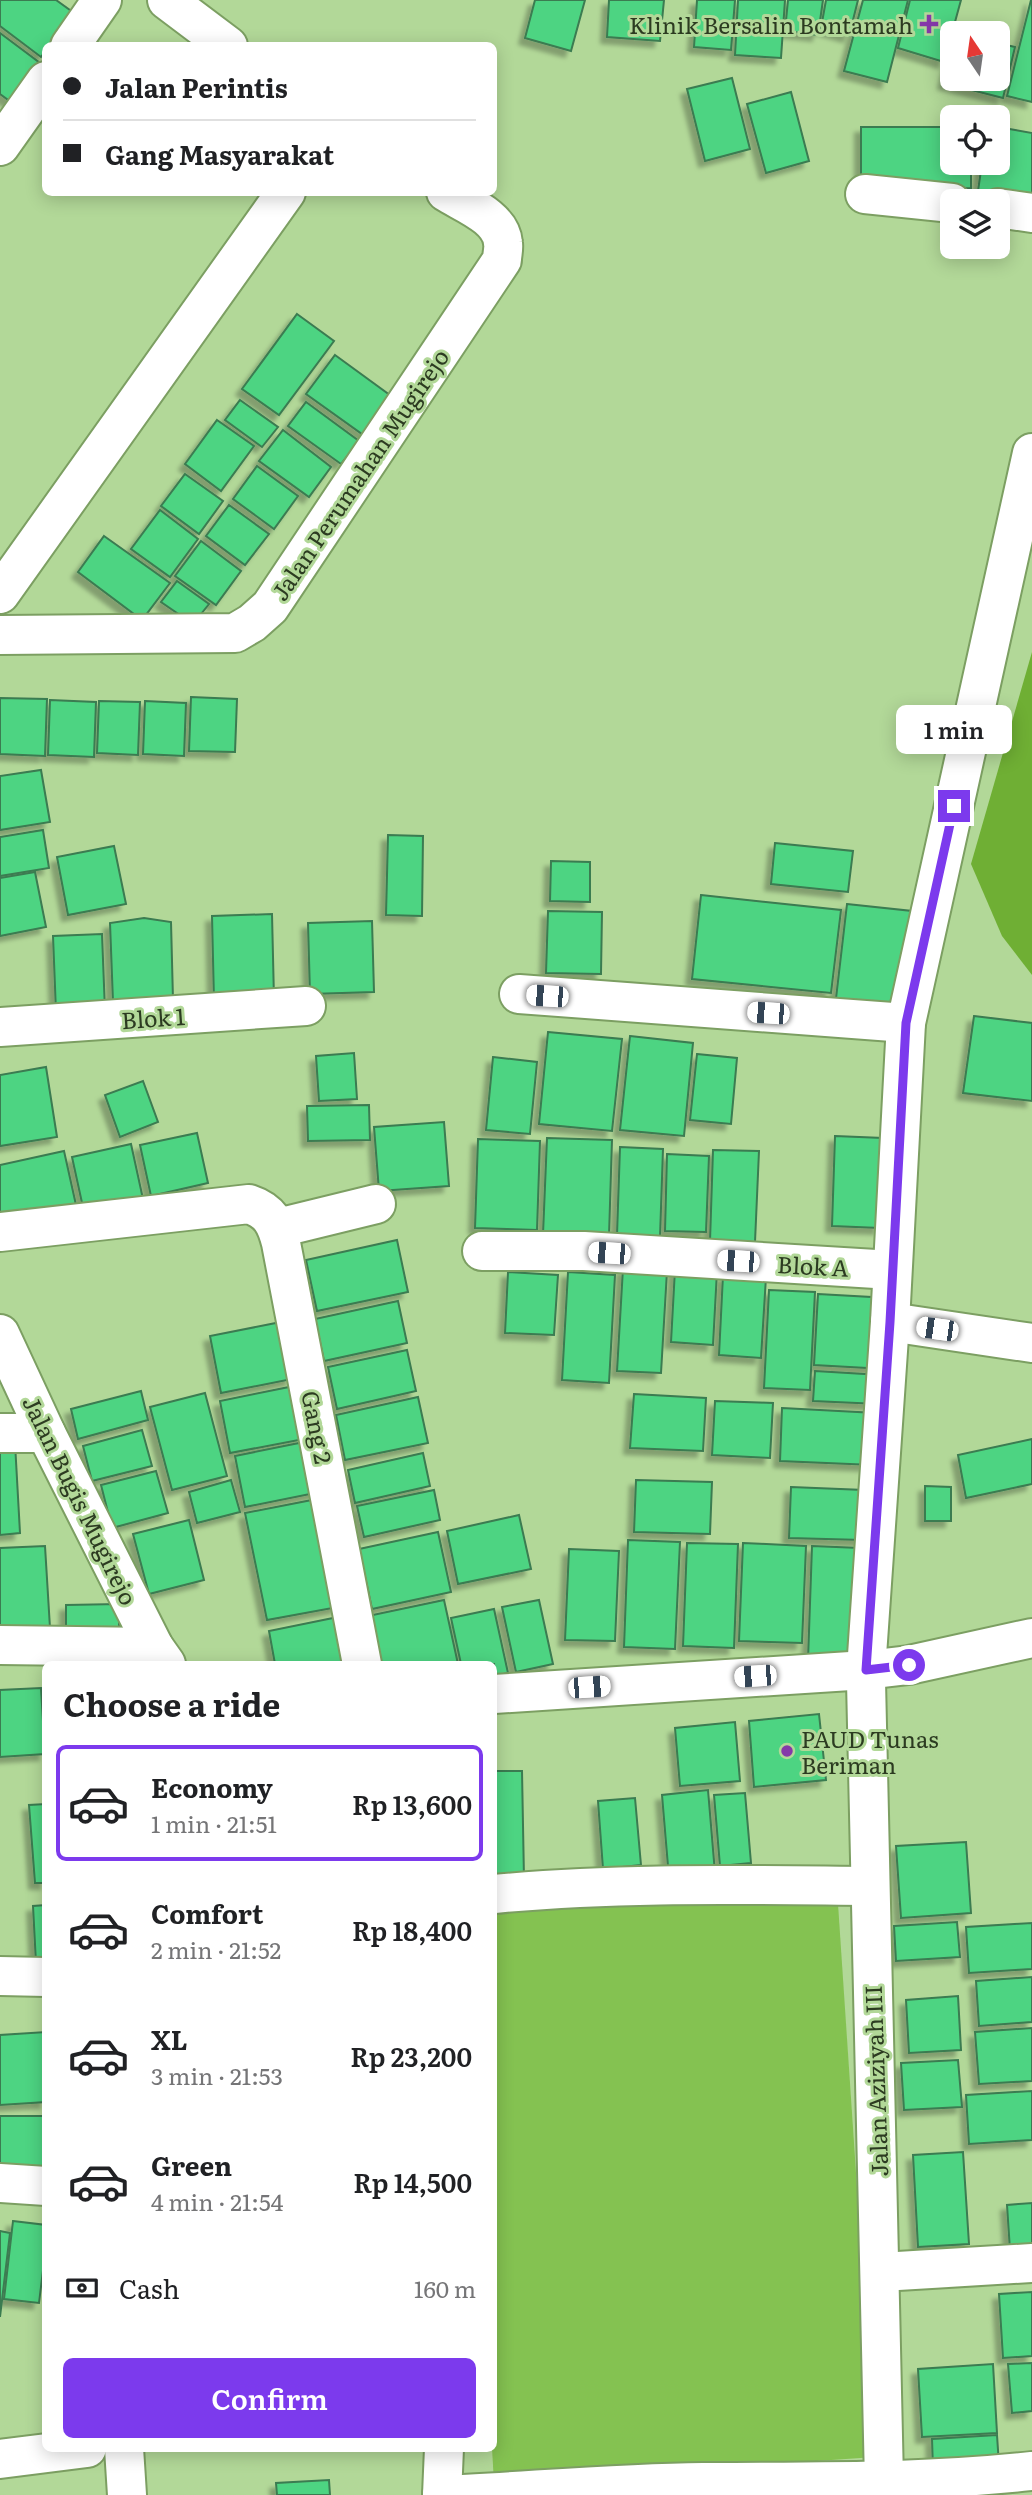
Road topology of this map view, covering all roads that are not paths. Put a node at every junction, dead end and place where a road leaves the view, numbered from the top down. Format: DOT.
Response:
graph roads {
  1 [pos="102,0"];
  2 [pos="167,0"];
  3 [pos="73,42"];
  4 [pos="223,42"];
  5 [pos="42,87"];
  6 [pos="0,146"];
  7 [pos="865,194"];
  8 [pos="283,196"];
  9 [pos="452,196"];
  10 [pos="940,202"];
  11 [pos="1010,210"];
  12 [pos="1032,213"];
  13 [pos="1032,453"];
  14 [pos="0,594"];
  15 [pos="0,635"];
  16 [pos="519,994"];
  17 [pos="306,1006"];
  18 [pos="906,1023"];
  19 [pos="0,1027"];
  20 [pos="376,1204"];
  21 [pos="263,1216"];
  22 [pos="0,1232"];
  23 [pos="482,1251"];
  24 [pos="892,1270"];
  25 [pos="890,1322"];
  26 [pos="0,1334"];
  27 [pos="1032,1342"];
  28 [pos="0,1433"];
  29 [pos="46,1433"];
  30 [pos="1032,1639"];
  31 [pos="0,1645"];
  32 [pos="160,1656"];
  33 [pos="361,1661"];
  34 [pos="866,1675"];
  35 [pos="497,1694"];
  36 [pos="870,1886"];
  37 [pos="497,1894"];
  38 [pos="0,1976"];
  39 [pos="42,1978"];
  40 [pos="0,2183"];
  41 [pos="42,2186"];
  42 [pos="1032,2263"];
  43 [pos="880,2272"];
  44 [pos="55,2452"];
  45 [pos="124,2452"];
  46 [pos="444,2452"];
  47 [pos="0,2459"];
  48 [pos="1032,2471"];
  49 [pos="884,2481"];
  50 [pos="700,2489"];
  51 [pos="127,2495"];
  52 [pos="442,2495"];
  1 -- 3 [label="street"];
  2 -- 4 [label="street"];
  5 -- 6 [label="street"];
  7 -- 10 [label="street"];
  8 -- 14 [label="street"];
  9 -- 15 [label="street, Jalan Perumahan Mugirejo"];
  11 -- 12 [label="street"];
  13 -- 18 [label="street, Jalan Aziziyah III"];
  16 -- 18 [label="street"];
  17 -- 19 [label="street, Blok 1"];
  18 -- 24 [label="street, Jalan Aziziyah III"];
  20 -- 21 [label="street"];
  21 -- 22 [label="street"];
  21 -- 33 [label="street, Gang 2"];
  23 -- 24 [label="street, Blok A"];
  24 -- 25 [label="street, Jalan Aziziyah III"];
  25 -- 27 [label="street"];
  25 -- 34 [label="street, Jalan Aziziyah III"];
  26 -- 29 [label="street, Jalan Bugis Mugirejo"];
  28 -- 29 [label="street"];
  29 -- 32 [label="street, Jalan Bugis Mugirejo"];
  30 -- 34 [label="street"];
  31 -- 32 [label="street"];
  34 -- 35 [label="street"];
  34 -- 36 [label="street, Jalan Aziziyah III"];
  36 -- 37 [label="street"];
  36 -- 43 [label="street, Jalan Aziziyah III"];
  38 -- 39 [label="street"];
  40 -- 41 [label="street"];
  42 -- 43 [label="street"];
  43 -- 49 [label="street, Jalan Aziziyah III"];
  44 -- 47 [label="street"];
  45 -- 51 [label="street"];
  46 -- 52 [label="street"];
  48 -- 49 [label="street"];
  49 -- 50 [label="street"];
  50 -- 52 [label="street"];
}
